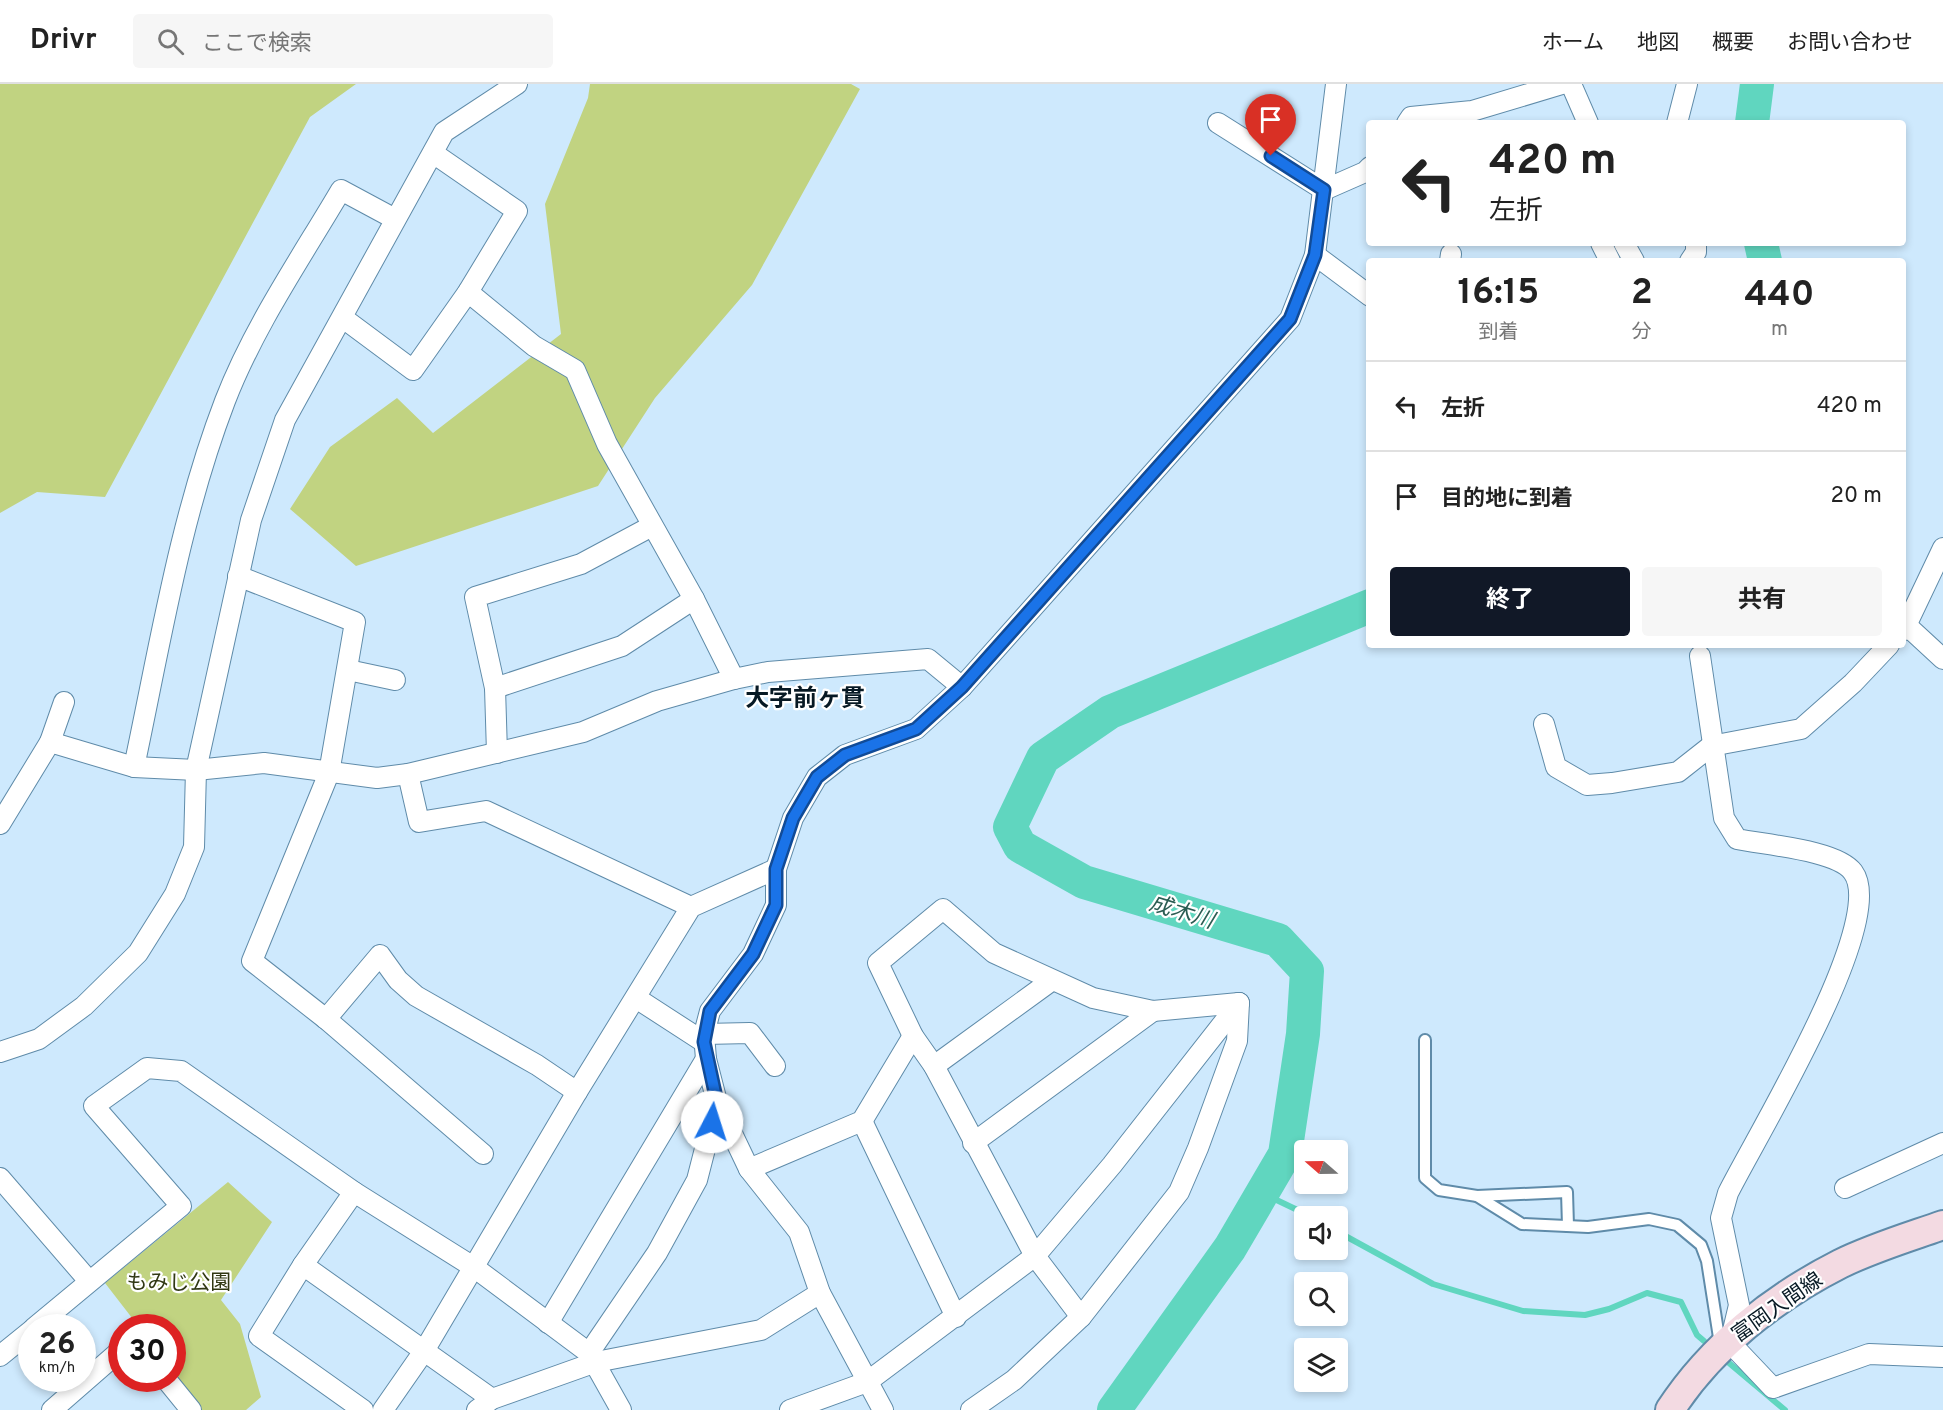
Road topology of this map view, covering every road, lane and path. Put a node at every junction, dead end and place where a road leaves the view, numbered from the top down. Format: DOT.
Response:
graph roads {
  1 [pos="517,84"];
  2 [pos="1336,84"];
  3 [pos="1562,84"];
  4 [pos="1571,84"];
  5 [pos="1688,84"];
  6 [pos="1409,120"];
  7 [pos="1587,120"];
  8 [pos="1678,120"];
  9 [pos="1218,123"];
  10 [pos="432,153"];
  11 [pos="1366,171"];
  12 [pos="1324,190"];
  13 [pos="395,219"];
  14 [pos="1315,255"];
  15 [pos="1366,277"];
  16 [pos="468,292"];
  17 [pos="1366,293"];
  18 [pos="343,318"];
  19 [pos="652,526"];
  20 [pos="1943,548"];
  21 [pos="238,576"];
  22 [pos="694,599"];
  23 [pos="1906,624"];
  24 [pos="1906,627"];
  25 [pos="1886,648"];
  26 [pos="1700,656"];
  27 [pos="1943,659"];
  28 [pos="348,670"];
  29 [pos="734,679"];
  30 [pos="395,680"];
  31 [pos="962,687"];
  32 [pos="495,688"];
  33 [pos="63,702"];
  34 [pos="1544,724"];
  35 [pos="50,742"];
  36 [pos="1711,746"];
  37 [pos="497,753"];
  38 [pos="134,767"];
  39 [pos="196,770"];
  40 [pos="329,773"];
  41 [pos="408,774"];
  42 [pos="0,824"];
  43 [pos="776,869"];
  44 [pos="691,906"];
  45 [pos="1051,981"];
  46 [pos="636,998"];
  47 [pos="1239,1003"];
  48 [pos="1153,1011"];
  49 [pos="327,1019"];
  50 [pos="913,1035"];
  51 [pos="1425,1040"];
  52 [pos="705,1045"];
  53 [pos="0,1052"];
  54 [pos="775,1066"];
  55 [pos="934,1066"];
  56 [pos="577,1092"];
  57 [pos="717,1102"];
  58 [pos="862,1121"];
  59 [pos="973,1143"];
  60 [pos="1943,1143"];
  61 [pos="483,1154"];
  62 [pos="749,1169"];
  63 [pos="0,1178"];
  64 [pos="1845,1188"];
  65 [pos="354,1192"];
  66 [pos="1477,1196"];
  67 [pos="1943,1225"];
  68 [pos="1568,1226"];
  69 [pos="1035,1256"];
  70 [pos="303,1265"];
  71 [pos="475,1268"];
  72 [pos="89,1281"];
  73 [pos="820,1293"];
  74 [pos="50,1314"];
  75 [pos="956,1317"];
  76 [pos="1081,1317"];
  77 [pos="548,1323"];
  78 [pos="18,1341"];
  79 [pos="1726,1343"];
  80 [pos="424,1351"];
  81 [pos="0,1356"];
  82 [pos="592,1357"];
  83 [pos="1943,1358"];
  84 [pos="108,1361"];
  85 [pos="867,1382"];
  86 [pos="176,1392"];
  87 [pos="484,1404"];
  88 [pos="52,1410"];
  89 [pos="191,1410"];
  90 [pos="363,1410"];
  91 [pos="383,1410"];
  92 [pos="621,1410"];
  93 [pos="790,1410"];
  94 [pos="883,1410"];
  95 [pos="971,1410"];
  96 [pos="1670,1410"];
  1 -- 10 [label="street"];
  2 -- 12 [label="street"];
  3 -- 6 [label="street"];
  4 -- 7 [label="street"];
  5 -- 8 [label="street"];
  9 -- 12 [label="street"];
  10 -- 13 [label="street"];
  10 -- 16 [label="street"];
  11 -- 12 [label="street"];
  12 -- 14 [label="street"];
  13 -- 18 [label="street"];
  13 -- 38 [label="street"];
  14 -- 15 [label="street"];
  14 -- 17 [label="street"];
  14 -- 31 [label="street"];
  16 -- 18 [label="street"];
  16 -- 19 [label="street"];
  18 -- 21 [label="street"];
  19 -- 22 [label="street"];
  19 -- 32 [label="street"];
  20 -- 23 [label="street"];
  21 -- 28 [label="street"];
  21 -- 39 [label="street"];
  22 -- 29 [label="street"];
  22 -- 32 [label="street"];
  24 -- 27 [label="street"];
  25 -- 36 [label="street"];
  26 -- 36 [label="street"];
  28 -- 30 [label="street"];
  28 -- 40 [label="street"];
  29 -- 31 [label="street"];
  29 -- 37 [label="street"];
  31 -- 43 [label="street"];
  32 -- 37 [label="street"];
  33 -- 35 [label="street"];
  34 -- 36 [label="street"];
  35 -- 38 [label="street"];
  35 -- 42 [label="street"];
  36 -- 79 [label="street"];
  37 -- 41 [label="street"];
  38 -- 39 [label="street"];
  39 -- 40 [label="street"];
  39 -- 53 [label="street"];
  40 -- 41 [label="street"];
  40 -- 49 [label="street"];
  41 -- 44 [label="street"];
  43 -- 44 [label="street"];
  43 -- 52 [label="street"];
  44 -- 46 [label="street"];
  45 -- 48 [label="street"];
  45 -- 50 [label="street"];
  45 -- 55 [label="street"];
  46 -- 52 [label="street"];
  46 -- 56 [label="street"];
  47 -- 48 [label="street"];
  47 -- 69 [label="street"];
  47 -- 76 [label="street"];
  48 -- 59 [label="street"];
  49 -- 56 [label="street"];
  49 -- 61 [label="street"];
  50 -- 55 [label="street"];
  50 -- 58 [label="street"];
  51 -- 66 [label="lane"];
  52 -- 54 [label="street"];
  52 -- 57 [label="street"];
  52 -- 77 [label="street"];
  55 -- 59 [label="street"];
  56 -- 71 [label="street"];
  57 -- 62 [label="street"];
  57 -- 82 [label="street"];
  58 -- 62 [label="street"];
  58 -- 75 [label="street"];
  59 -- 69 [label="street"];
  60 -- 64 [label="street"];
  62 -- 73 [label="street"];
  63 -- 72 [label="street"];
  65 -- 70 [label="street"];
  65 -- 71 [label="street"];
  65 -- 72 [label="street"];
  66 -- 68 [label="lane"];
  66 -- 68 [label="lane"];
  67 -- 79 [label="main road, 富岡入間線"];
  68 -- 79 [label="lane"];
  69 -- 75 [label="street"];
  69 -- 76 [label="street"];
  70 -- 80 [label="street"];
  70 -- 90 [label="street"];
  71 -- 77 [label="street"];
  71 -- 80 [label="street"];
  72 -- 74 [label="street"];
  73 -- 82 [label="street"];
  73 -- 85 [label="street"];
  75 -- 85 [label="street"];
  76 -- 95 [label="street"];
  77 -- 82 [label="street"];
  78 -- 81 [label="street"];
  79 -- 83 [label="street"];
  79 -- 96 [label="main road, 富岡入間線"];
  80 -- 87 [label="street"];
  80 -- 91 [label="street"];
  82 -- 87 [label="street"];
  82 -- 92 [label="street"];
  84 -- 88 [label="street"];
  85 -- 93 [label="street"];
  85 -- 94 [label="street"];
  86 -- 89 [label="street"];
}
